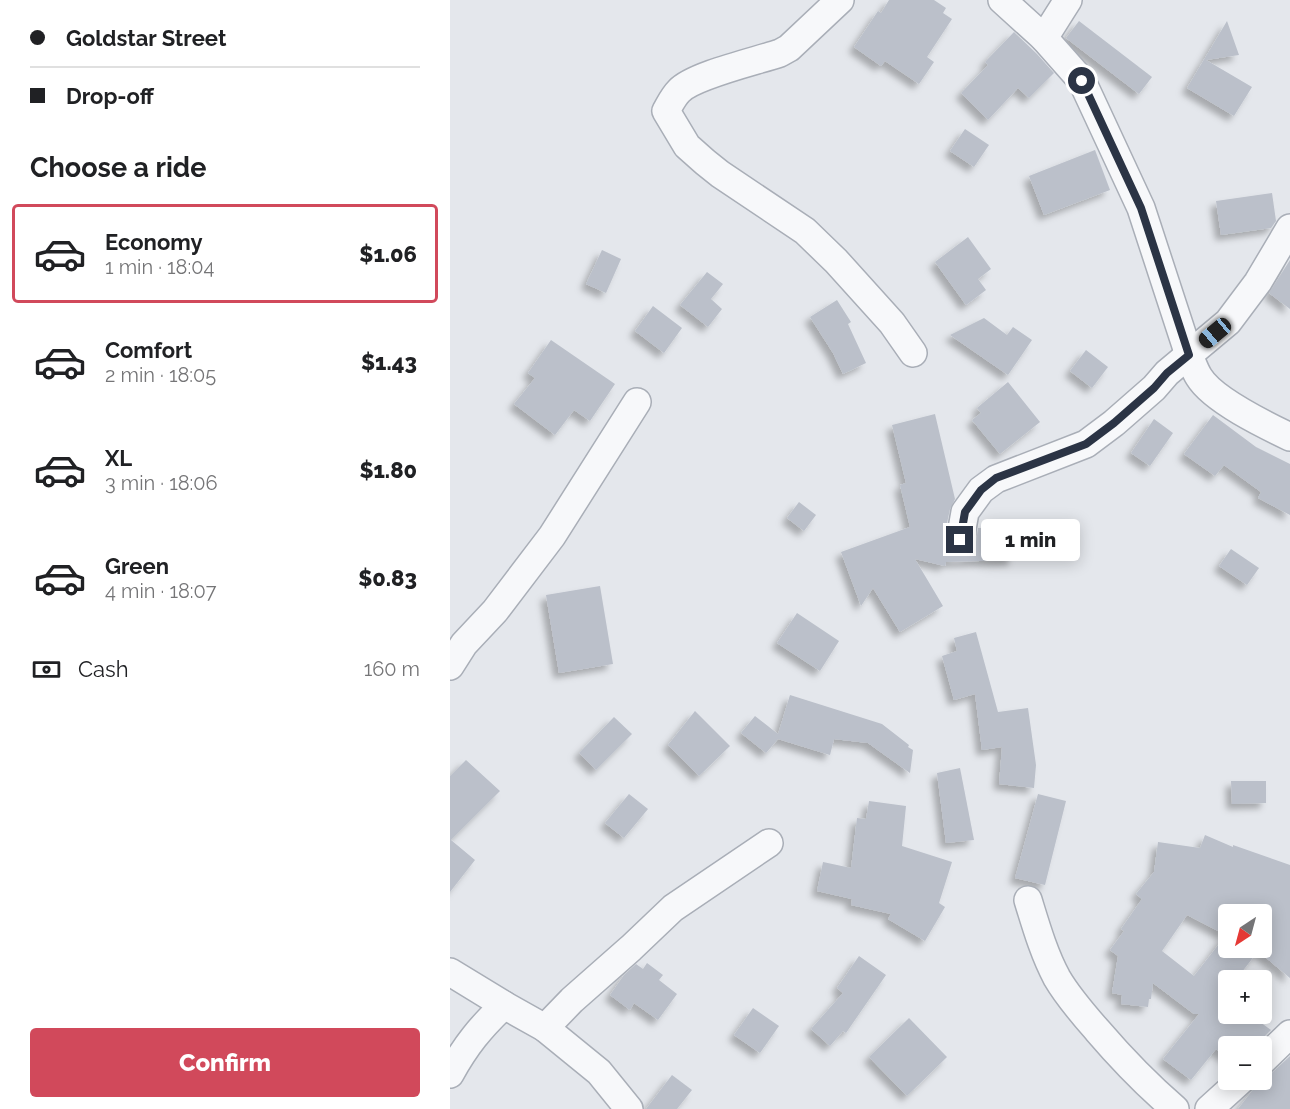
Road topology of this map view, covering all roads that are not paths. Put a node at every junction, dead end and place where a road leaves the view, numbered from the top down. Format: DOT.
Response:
graph roads {
  1 [pos="840,0"];
  2 [pos="1002,0"];
  3 [pos="1068,0"];
  4 [pos="1044,38"];
  5 [pos="1290,228"];
  6 [pos="913,353"];
  7 [pos="1189,355"];
  8 [pos="637,402"];
  9 [pos="1290,437"];
  10 [pos="960,540"];
  11 [pos="450,666"];
  12 [pos="768,843"];
  13 [pos="1028,900"];
  14 [pos="450,972"];
  15 [pos="504,1005"];
  16 [pos="546,1028"];
  17 [pos="450,1074"];
  18 [pos="1230,1090"];
  19 [pos="629,1109"];
  20 [pos="1175,1109"];
  21 [pos="1209,1109"];
  1 -- 6 [label="street"];
  2 -- 4 [label="street"];
  3 -- 4 [label="street"];
  4 -- 7 [label="street"];
  5 -- 7 [label="street"];
  7 -- 9 [label="street"];
  7 -- 10 [label="street"];
  8 -- 11 [label="street"];
  12 -- 16 [label="street"];
  13 -- 20 [label="street"];
  14 -- 15 [label="street"];
  15 -- 16 [label="street"];
  15 -- 17 [label="street"];
  16 -- 19 [label="street"];
  18 -- 21 [label="street"];
}
